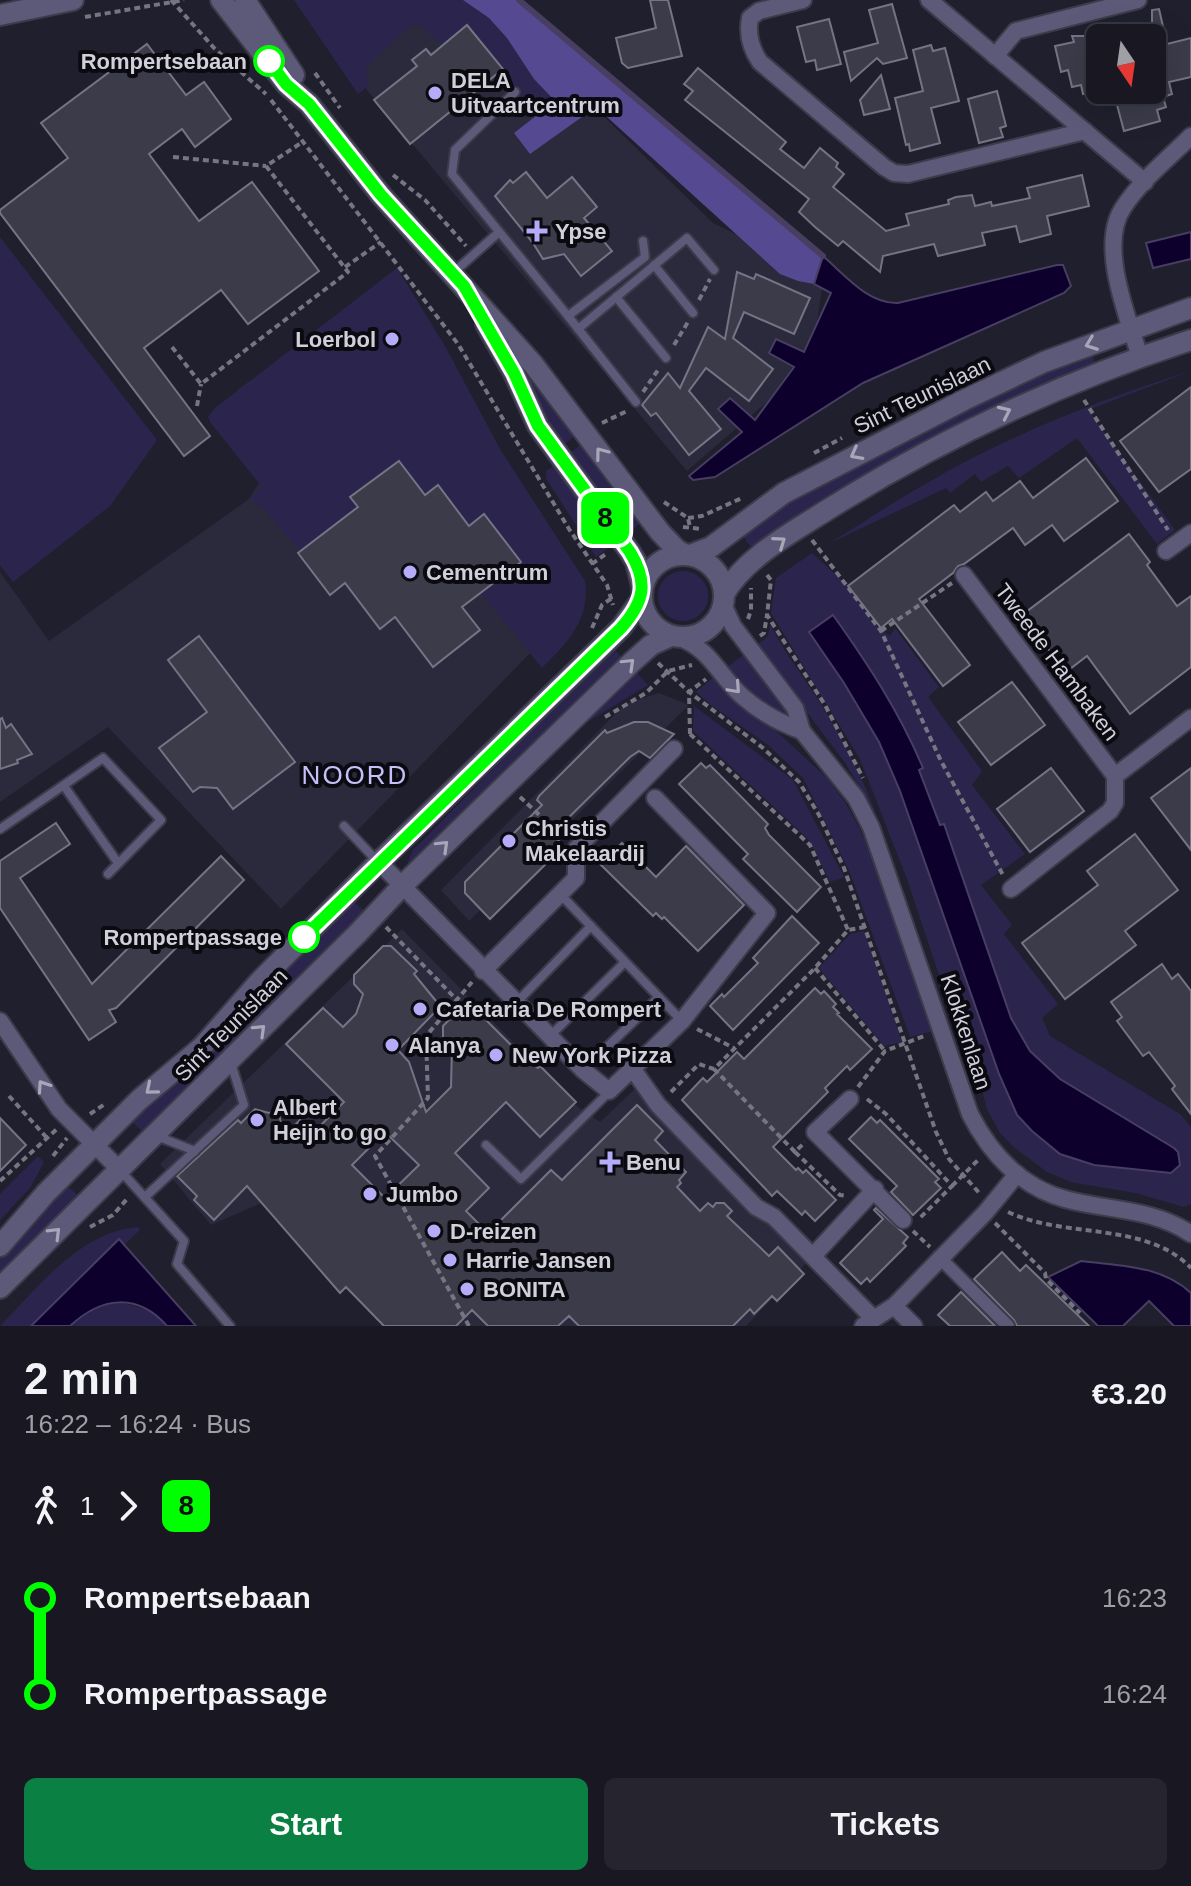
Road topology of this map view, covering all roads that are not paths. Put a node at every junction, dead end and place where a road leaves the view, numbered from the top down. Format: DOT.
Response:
graph roads {
  1 [pos="20,0"];
  2 [pos="221,0"];
  3 [pos="245,0"];
  4 [pos="803,0"];
  5 [pos="929,0"];
  6 [pos="1138,0"];
  7 [pos="0,7"];
  8 [pos="73,10"];
  9 [pos="0,15"];
  10 [pos="995,56"];
  11 [pos="515,92"];
  12 [pos="309,104"];
  13 [pos="1085,131"];
  14 [pos="1191,136"];
  15 [pos="1145,182"];
  16 [pos="498,233"];
  17 [pos="643,241"];
  18 [pos="654,265"];
  19 [pos="714,270"];
  20 [pos="458,280"];
  21 [pos="616,297"];
  22 [pos="1191,308"];
  23 [pos="693,313"];
  24 [pos="568,316"];
  25 [pos="578,329"];
  26 [pos="1131,329"];
  27 [pos="1191,340"];
  28 [pos="1140,357"];
  29 [pos="666,358"];
  30 [pos="636,402"];
  31 [pos="1191,533"];
  32 [pos="1171,547"];
  33 [pos="688,555"];
  34 [pos="964,575"];
  35 [pos="642,593"];
  36 [pos="724,599"];
  37 [pos="675,637"];
  38 [pos="1191,718"];
  39 [pos="802,731"];
  40 [pos="674,749"];
  41 [pos="1115,776"];
  42 [pos="640,785"];
  43 [pos="64,786"];
  44 [pos="655,798"];
  45 [pos="344,826"];
  46 [pos="0,829"];
  47 [pos="379,862"];
  48 [pos="118,863"];
  49 [pos="108,874"];
  50 [pos="402,886"];
  51 [pos="1011,889"];
  52 [pos="560,894"];
  53 [pos="591,926"];
  54 [pos="625,962"];
  55 [pos="483,971"];
  56 [pos="659,997"];
  57 [pos="516,1004"];
  58 [pos="0,1021"];
  59 [pos="682,1021"];
  60 [pos="549,1037"];
  61 [pos="230,1059"];
  62 [pos="632,1068"];
  63 [pos="583,1070"];
  64 [pos="609,1091"];
  65 [pos="850,1099"];
  66 [pos="153,1135"];
  67 [pos="94,1145"];
  68 [pos="486,1145"];
  69 [pos="195,1151"];
  70 [pos="119,1169"];
  71 [pos="1017,1174"];
  72 [pos="871,1193"];
  73 [pos="145,1197"];
  74 [pos="903,1220"];
  75 [pos="1191,1233"];
  76 [pos="0,1246"];
  77 [pos="813,1256"];
  78 [pos="939,1257"];
  79 [pos="0,1288"];
  80 [pos="894,1306"];
  81 [pos="868,1322"];
  82 [pos="230,1326"];
  83 [pos="914,1326"];
  84 [pos="1008,1326"];
  1 -- 7 [label="street"];
  2 -- 12 [label="street"];
  3 -- 12 [label="street"];
  4 -- 13 [label="street"];
  5 -- 10 [label="street"];
  6 -- 10 [label="street"];
  8 -- 9 [label="street"];
  10 -- 13 [label="street"];
  11 -- 16 [label="lane"];
  12 -- 20 [label="street"];
  13 -- 15 [label="street"];
  14 -- 15 [label="street"];
  15 -- 26 [label="street"];
  16 -- 20 [label="lane"];
  16 -- 24 [label="lane"];
  17 -- 24 [label="lane"];
  18 -- 19 [label="lane"];
  18 -- 21 [label="lane"];
  18 -- 23 [label="lane"];
  33 -- 20 [label="street, one-way"];
  20 -- 35 [label="street"];
  21 -- 25 [label="lane"];
  21 -- 29 [label="lane"];
  22 -- 26 [label="street, Sint Teunislaan"];
  24 -- 25 [label="lane"];
  25 -- 30 [label="lane"];
  26 -- 28 [label="street"];
  26 -- 33 [label="street, Sint Teunislaan, one-way"];
  27 -- 28 [label="street"];
  36 -- 28 [label="street, one-way"];
  31 -- 32 [label="street"];
  33 -- 35 [label="street"];
  33 -- 36 [label="street"];
  34 -- 41 [label="street, Tweede Hambaken"];
  35 -- 37 [label="street"];
  35 -- 47 [label="street, Sint Teunislaan"];
  36 -- 37 [label="street"];
  36 -- 39 [label="street, Klokkenlaan"];
  37 -- 39 [label="street, Klokkenlaan, one-way"];
  50 -- 37 [label="street, Sint Teunislaan, one-way"];
  38 -- 41 [label="street, Tweede Hambaken"];
  39 -- 71 [label="street, Klokkenlaan"];
  40 -- 42 [label="street"];
  41 -- 51 [label="street, Tweede Hambaken"];
  42 -- 44 [label="street"];
  42 -- 52 [label="street"];
  43 -- 46 [label="lane"];
  43 -- 48 [label="lane"];
  43 -- 48 [label="lane"];
  44 -- 59 [label="street"];
  45 -- 47 [label="lane"];
  47 -- 50 [label="street"];
  47 -- 67 [label="street, Sint Teunislaan, one-way"];
  48 -- 49 [label="lane"];
  50 -- 55 [label="street"];
  61 -- 50 [label="street, Sint Teunislaan, one-way"];
  52 -- 53 [label="lane"];
  52 -- 55 [label="street"];
  53 -- 54 [label="lane"];
  53 -- 57 [label="lane"];
  54 -- 56 [label="lane"];
  54 -- 60 [label="lane"];
  55 -- 57 [label="street"];
  56 -- 59 [label="lane"];
  56 -- 63 [label="lane"];
  57 -- 60 [label="street"];
  67 -- 58 [label="street, one-way"];
  59 -- 62 [label="street"];
  60 -- 63 [label="street"];
  61 -- 66 [label="street, Sint Teunislaan"];
  61 -- 69 [label="lane"];
  62 -- 64 [label="street"];
  62 -- 77 [label="street"];
  63 -- 64 [label="street"];
  64 -- 68 [label="lane"];
  65 -- 72 [label="street"];
  66 -- 69 [label="lane"];
  66 -- 70 [label="street, Sint Teunislaan"];
  67 -- 70 [label="street"];
  67 -- 76 [label="street, Sint Teunislaan"];
  69 -- 73 [label="lane"];
  70 -- 73 [label="lane"];
  79 -- 70 [label="street, Sint Teunislaan, one-way"];
  71 -- 75 [label="street, Klokkenlaan"];
  71 -- 78 [label="street"];
  72 -- 74 [label="street"];
  72 -- 77 [label="street"];
  73 -- 82 [label="lane"];
  77 -- 81 [label="street"];
  78 -- 80 [label="street"];
  78 -- 84 [label="street"];
  80 -- 81 [label="street"];
  80 -- 83 [label="street"];
}
